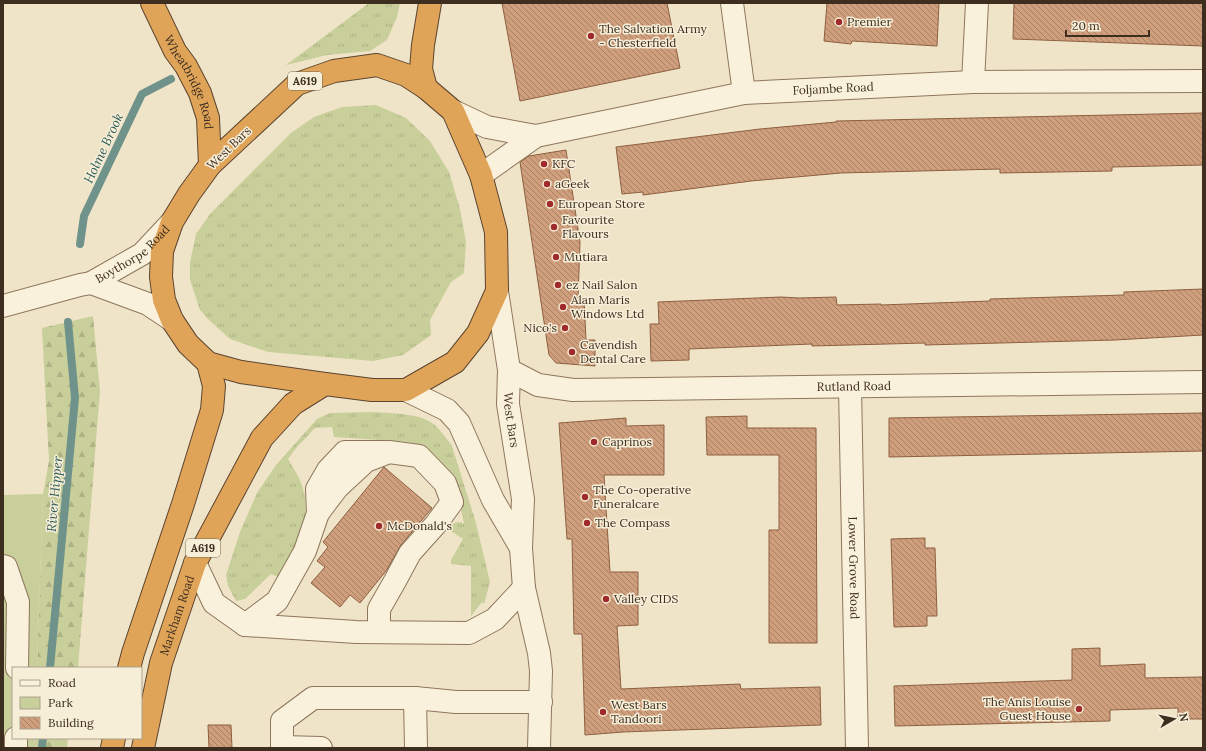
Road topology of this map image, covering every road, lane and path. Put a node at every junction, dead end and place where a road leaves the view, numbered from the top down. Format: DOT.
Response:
graph roads {
  1 [pos="152,3"];
  2 [pos="430,3"];
  3 [pos="732,3"];
  4 [pos="977,3"];
  5 [pos="1203,81"];
  6 [pos="973,82"];
  7 [pos="426,88"];
  8 [pos="744,93"];
  9 [pos="453,111"];
  10 [pos="536,136"];
  11 [pos="210,165"];
  12 [pos="481,175"];
  13 [pos="172,222"];
  14 [pos="90,284"];
  15 [pos="497,292"];
  16 [pos="3,306"];
  17 [pos="172,320"];
  18 [pos="208,363"];
  19 [pos="509,370"];
  20 [pos="1203,382"];
  21 [pos="325,384"];
  22 [pos="850,387"];
  23 [pos="406,390"];
  24 [pos="521,548"];
  25 [pos="195,563"];
  26 [pos="3,566"];
  27 [pos="524,588"];
  28 [pos="245,625"];
  29 [pos="379,632"];
  30 [pos="17,667"];
  31 [pos="129,667"];
  32 [pos="415,698"];
  33 [pos="541,702"];
  34 [pos="282,747"];
  35 [pos="143,748"];
  36 [pos="320,748"];
  37 [pos="416,748"];
  38 [pos="539,748"];
  39 [pos="857,748"];
  1 -- 11 [label="highway, Wheatbridge Road"];
  2 -- 7 [label="highway"];
  3 -- 8 [label="street"];
  4 -- 6 [label="street"];
  5 -- 6 [label="street, Foljambe Road"];
  6 -- 8 [label="street, Foljambe Road"];
  7 -- 9 [label="highway, West Bars / A619"];
  7 -- 11 [label="highway, West Bars / A619"];
  8 -- 10 [label="street, Foljambe Road"];
  9 -- 10 [label="street"];
  9 -- 12 [label="highway, West Bars / A619"];
  10 -- 12 [label="street, Foljambe Road"];
  11 -- 13 [label="highway, West Bars / A619"];
  12 -- 15 [label="highway, West Bars / A619"];
  13 -- 14 [label="street, Boythorpe Road"];
  13 -- 17 [label="highway, West Bars / A619"];
  14 -- 16 [label="street, Boythorpe Road"];
  14 -- 17 [label="street, Boythorpe Road"];
  15 -- 19 [label="street, West Bars"];
  15 -- 23 [label="highway, West Bars / A619"];
  17 -- 18 [label="highway, West Bars / A619"];
  18 -- 21 [label="highway, West Bars / A619"];
  18 -- 31 [label="highway, A619"];
  19 -- 22 [label="street, Rutland Road"];
  19 -- 24 [label="street, West Bars"];
  20 -- 22 [label="street, Rutland Road"];
  21 -- 23 [label="highway, West Bars / A619"];
  21 -- 25 [label="highway, Markham Road / A619"];
  22 -- 39 [label="street, Lower Grove Road"];
  23 -- 24 [label="street, West Bars"];
  24 -- 27 [label="street, West Bars"];
  25 -- 28 [label="street"];
  25 -- 35 [label="highway, Markham Road / A619"];
  26 -- 30 [label="street"];
  27 -- 29 [label="street"];
  27 -- 33 [label="street, West Bars"];
  28 -- 29 [label="street"];
  28 -- 29 [label="street"];
  32 -- 33 [label="street"];
  32 -- 34 [label="street"];
  32 -- 37 [label="street"];
  33 -- 38 [label="street, West Bars"];
  34 -- 36 [label="street"];
}
